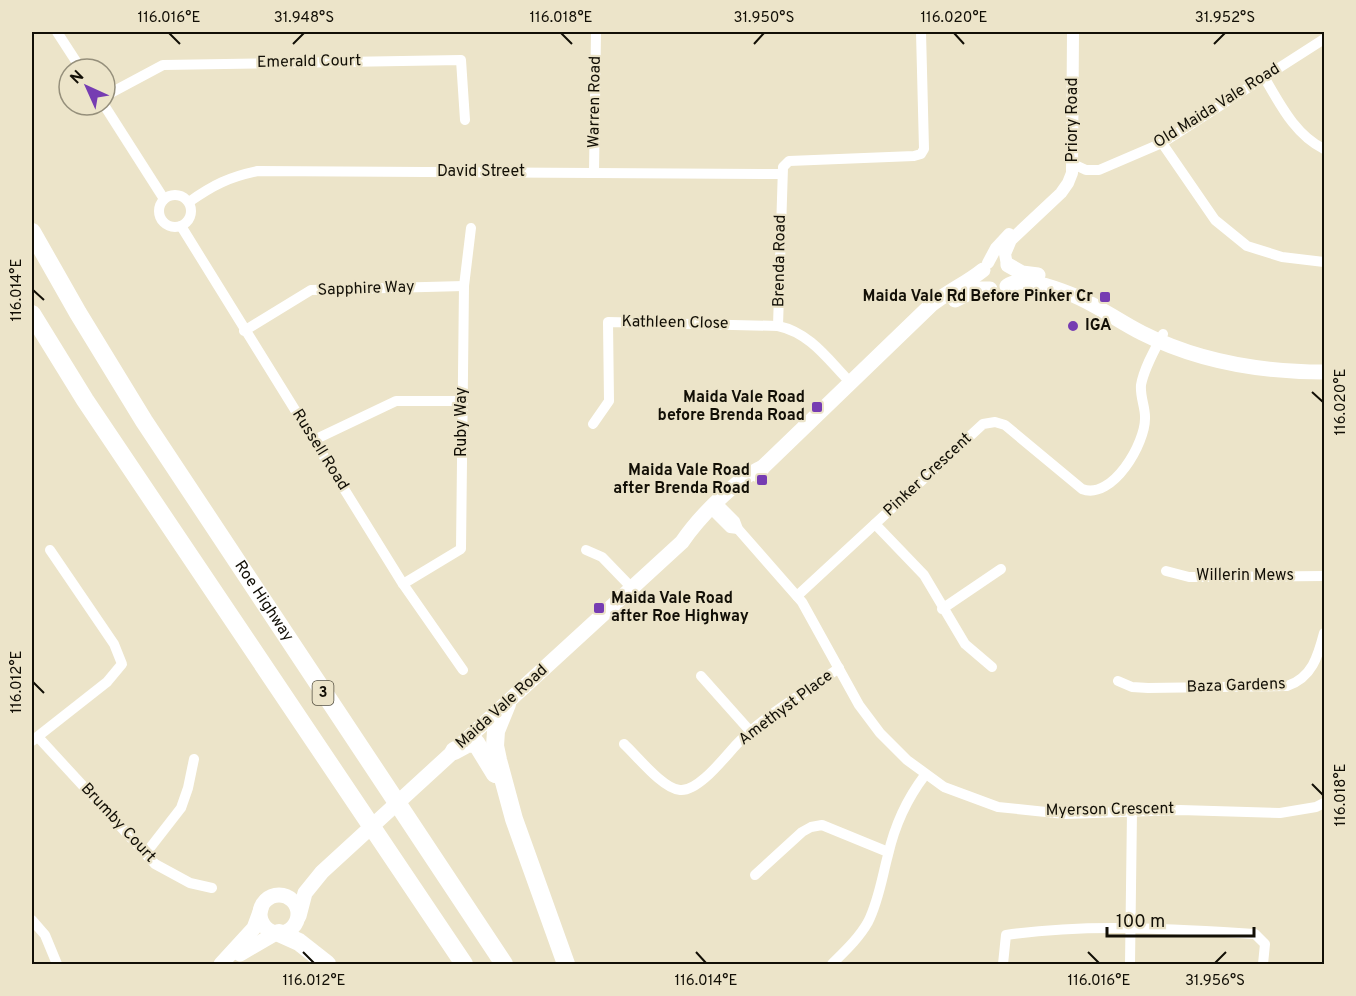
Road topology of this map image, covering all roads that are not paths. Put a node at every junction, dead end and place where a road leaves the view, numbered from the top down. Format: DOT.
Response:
graph roads {
  1 [pos="57,32"];
  2 [pos="596,32"];
  3 [pos="921,32"];
  4 [pos="1073,32"];
  5 [pos="1324,39"];
  6 [pos="73,57"];
  7 [pos="1264,77"];
  8 [pos="117,89"];
  9 [pos="112,117"];
  10 [pos="465,120"];
  11 [pos="1162,142"];
  12 [pos="1324,149"];
  13 [pos="1073,164"];
  14 [pos="594,172"];
  15 [pos="782,174"];
  16 [pos="164,199"];
  17 [pos="1053,201"];
  18 [pos="189,202"];
  19 [pos="32,218"];
  20 [pos="180,226"];
  21 [pos="471,228"];
  22 [pos="32,232"];
  23 [pos="1324,262"];
  24 [pos="1007,265"];
  25 [pos="986,266"];
  26 [pos="464,286"];
  27 [pos="1007,286"];
  28 [pos="990,289"];
  29 [pos="32,314"];
  30 [pos="778,326"];
  31 [pos="244,331"];
  32 [pos="1161,338"];
  33 [pos="880,355"];
  34 [pos="1324,372"];
  35 [pos="851,383"];
  36 [pos="462,401"];
  37 [pos="144,421"];
  38 [pos="592,424"];
  39 [pos="314,440"];
  40 [pos="717,509"];
  41 [pos="875,524"];
  42 [pos="50,550"];
  43 [pos="586,550"];
  44 [pos="1001,569"];
  45 [pos="1166,571"];
  46 [pos="1324,576"];
  47 [pos="403,584"];
  48 [pos="632,588"];
  49 [pos="797,596"];
  50 [pos="942,609"];
  51 [pos="1324,633"];
  52 [pos="992,667"];
  53 [pos="839,668"];
  54 [pos="463,670"];
  55 [pos="701,676"];
  56 [pos="1118,681"];
  57 [pos="507,704"];
  58 [pos="750,731"];
  59 [pos="34,739"];
  60 [pos="624,744"];
  61 [pos="454,751"];
  62 [pos="194,759"];
  63 [pos="925,775"];
  64 [pos="505,793"];
  65 [pos="1324,803"];
  66 [pos="1132,811"];
  67 [pos="888,852"];
  68 [pos="146,853"];
  69 [pos="322,872"];
  70 [pos="755,876"];
  71 [pos="212,888"];
  72 [pos="274,895"];
  73 [pos="261,909"];
  74 [pos="298,916"];
  75 [pos="32,920"];
  76 [pos="1130,927"];
  77 [pos="32,929"];
  78 [pos="278,933"];
  79 [pos="51,964"];
  80 [pos="57,964"];
  81 [pos="221,964"];
  82 [pos="227,964"];
  83 [pos="327,964"];
  84 [pos="464,964"];
  85 [pos="504,964"];
  86 [pos="566,964"];
  87 [pos="832,964"];
  88 [pos="1003,964"];
  89 [pos="1130,964"];
  90 [pos="1263,964"];
  1 -- 6 [label="street"];
  2 -- 14 [label="street, Warren Road"];
  3 -- 15 [label="street"];
  4 -- 13 [label="street, Priory Road"];
  5 -- 7 [label="street, Old Maida Vale Road"];
  7 -- 11 [label="street, Old Maida Vale Road"];
  7 -- 12 [label="street"];
  8 -- 10 [label="street, Emerald Court"];
  9 -- 16 [label="street"];
  11 -- 13 [label="street, Old Maida Vale Road"];
  11 -- 23 [label="street"];
  13 -- 17 [label="street, Priory Road"];
  14 -- 15 [label="street, David Street"];
  14 -- 18 [label="street, David Street"];
  15 -- 30 [label="street, Brenda Road"];
  16 -- 18 [label="street"];
  16 -- 20 [label="street"];
  17 -- 24 [label="street, Priory Road"];
  17 -- 25 [label="street, Priory Road"];
  18 -- 20 [label="street"];
  19 -- 37 [label="highway"];
  20 -- 31 [label="street, Russell Road"];
  21 -- 26 [label="street, Ruby Way"];
  22 -- 37 [label="highway, Roe Highway / 3"];
  24 -- 25 [label="main road"];
  24 -- 27 [label="main road"];
  24 -- 32 [label="main road"];
  25 -- 28 [label="main road"];
  25 -- 33 [label="main road, Maida Vale Road"];
  26 -- 31 [label="street, Sapphire Way"];
  26 -- 36 [label="street, Ruby Way"];
  27 -- 28 [label="main road"];
  27 -- 32 [label="main road"];
  28 -- 33 [label="main road, Maida Vale Road"];
  29 -- 84 [label="highway, 3"];
  30 -- 35 [label="street, Brenda Road"];
  30 -- 38 [label="street, Kathleen Close"];
  31 -- 39 [label="street, Russell Road"];
  32 -- 34 [label="main road"];
  32 -- 41 [label="street, Pinker Crescent"];
  33 -- 35 [label="main road, Maida Vale Road"];
  35 -- 40 [label="main road, Maida Vale Road"];
  36 -- 39 [label="street"];
  36 -- 47 [label="street, Ruby Way"];
  37 -- 85 [label="highway, Roe Highway / 3"];
  39 -- 47 [label="street, Russell Road"];
  40 -- 48 [label="main road, Maida Vale Road"];
  40 -- 49 [label="street, Myerson Crescent"];
  41 -- 49 [label="street, Pinker Crescent"];
  41 -- 50 [label="street"];
  42 -- 59 [label="street"];
  43 -- 48 [label="street"];
  44 -- 50 [label="street"];
  45 -- 46 [label="street, Willerin Mews"];
  47 -- 54 [label="street, Russell Road"];
  48 -- 57 [label="main road, Maida Vale Road"];
  49 -- 53 [label="street, Myerson Crescent"];
  50 -- 52 [label="street"];
  51 -- 56 [label="street, Baza Gardens"];
  53 -- 58 [label="street, Amethyst Place"];
  53 -- 63 [label="street, Myerson Crescent"];
  55 -- 58 [label="street"];
  57 -- 61 [label="main road, Maida Vale Road"];
  57 -- 64 [label="highway"];
  58 -- 60 [label="street, Amethyst Place"];
  59 -- 68 [label="street, Brumby Court"];
  61 -- 64 [label="highway"];
  61 -- 69 [label="main road, Maida Vale Road"];
  62 -- 68 [label="street"];
  63 -- 66 [label="street, Myerson Crescent"];
  63 -- 67 [label="street"];
  64 -- 86 [label="highway"];
  65 -- 66 [label="street, Myerson Crescent"];
  66 -- 76 [label="street"];
  67 -- 70 [label="street"];
  67 -- 87 [label="street"];
  68 -- 71 [label="street, Brumby Court"];
  69 -- 72 [label="main road, Maida Vale Road"];
  69 -- 74 [label="main road, Maida Vale Road"];
  72 -- 73 [label="main road"];
  72 -- 74 [label="main road"];
  73 -- 78 [label="main road"];
  73 -- 81 [label="main road"];
  74 -- 78 [label="main road"];
  75 -- 80 [label="street"];
  76 -- 88 [label="street"];
  76 -- 89 [label="street"];
  76 -- 90 [label="street"];
  77 -- 79 [label="street"];
  78 -- 82 [label="main road"];
  78 -- 83 [label="highway"];
}
